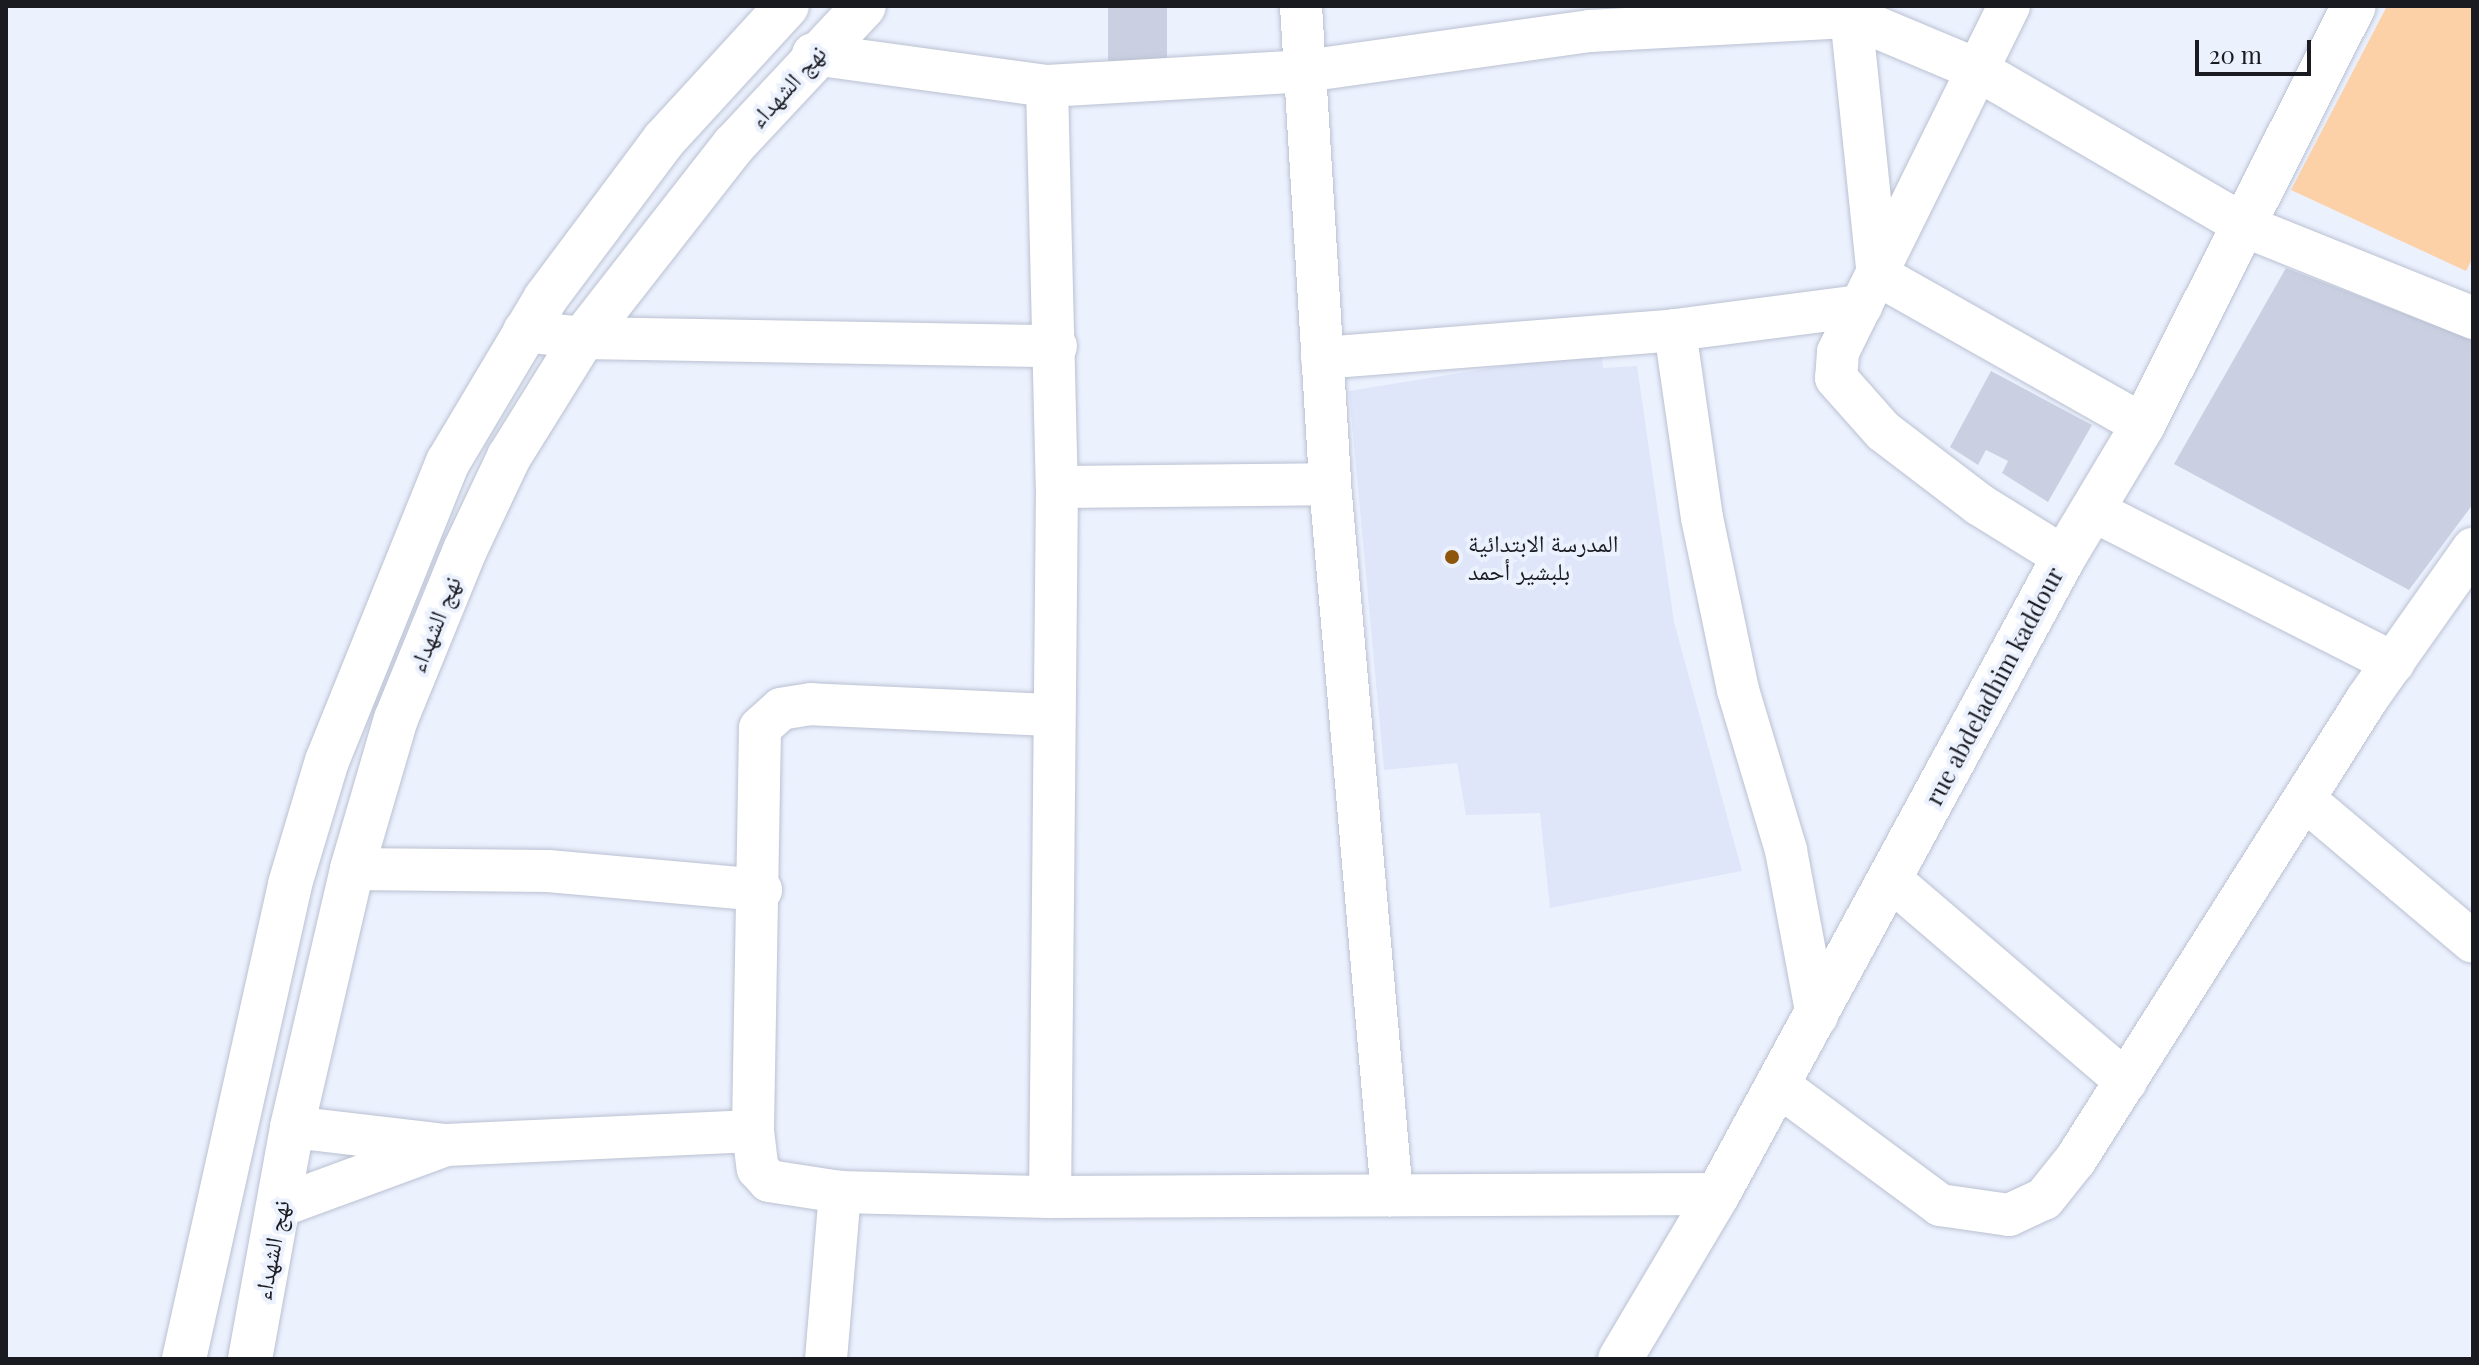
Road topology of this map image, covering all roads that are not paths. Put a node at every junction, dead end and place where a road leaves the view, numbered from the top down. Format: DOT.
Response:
graph roads {
  1 [pos="787,6"];
  2 [pos="864,6"];
  3 [pos="1301,6"];
  4 [pos="2009,6"];
  5 [pos="2354,6"];
  6 [pos="1851,11"];
  7 [pos="1588,18"];
  8 [pos="813,54"];
  9 [pos="1976,69"];
  10 [pos="1305,71"];
  11 [pos="1047,86"];
  12 [pos="2247,227"];
  13 [pos="1869,291"];
  14 [pos="2473,318"];
  15 [pos="1675,330"];
  16 [pos="524,331"];
  17 [pos="583,338"];
  18 [pos="1056,346"];
  19 [pos="1322,358"];
  20 [pos="2143,425"];
  21 [pos="1330,484"];
  22 [pos="1057,487"];
  23 [pos="2092,510"];
  24 [pos="2473,549"];
  25 [pos="2064,557"];
  26 [pos="2393,663"];
  27 [pos="1050,715"];
  28 [pos="2304,799"];
  29 [pos="352,869"];
  30 [pos="1890,879"];
  31 [pos="761,890"];
  32 [pos="2473,942"];
  33 [pos="1817,1016"];
  34 [pos="2126,1081"];
  35 [pos="1778,1085"];
  36 [pos="292,1127"];
  37 [pos="753,1131"];
  38 [pos="446,1145"];
  39 [pos="840,1192"];
  40 [pos="1718,1194"];
  41 [pos="1392,1195"];
  42 [pos="1050,1197"];
  43 [pos="280,1206"];
  44 [pos="184,1359"];
  45 [pos="250,1359"];
  46 [pos="826,1359"];
  47 [pos="1620,1359"];
  1 -- 16 [label="main road"];
  2 -- 8 [label="main road, نهج الشهداء"];
  3 -- 10 [label="street"];
  4 -- 9 [label="street"];
  5 -- 12 [label="main road, rue abdeladhim kaddour"];
  6 -- 7 [label="street"];
  6 -- 9 [label="street"];
  6 -- 13 [label="street"];
  7 -- 10 [label="street"];
  8 -- 11 [label="street"];
  8 -- 17 [label="main road, نهج الشهداء"];
  9 -- 12 [label="street"];
  9 -- 13 [label="street"];
  10 -- 11 [label="street"];
  10 -- 19 [label="street"];
  11 -- 18 [label="street"];
  12 -- 14 [label="street"];
  12 -- 20 [label="main road, rue abdeladhim kaddour"];
  13 -- 15 [label="street"];
  13 -- 20 [label="street"];
  13 -- 25 [label="street"];
  15 -- 19 [label="street"];
  15 -- 33 [label="street"];
  16 -- 17 [label="street"];
  16 -- 44 [label="main road"];
  17 -- 18 [label="street"];
  17 -- 29 [label="main road, نهج الشهداء"];
  18 -- 22 [label="street"];
  19 -- 21 [label="street"];
  20 -- 23 [label="main road, rue abdeladhim kaddour"];
  21 -- 22 [label="street"];
  21 -- 41 [label="street"];
  22 -- 27 [label="street"];
  23 -- 25 [label="main road, rue abdeladhim kaddour"];
  23 -- 26 [label="street"];
  24 -- 26 [label="street"];
  25 -- 30 [label="main road, rue abdeladhim kaddour"];
  26 -- 28 [label="street"];
  27 -- 31 [label="street"];
  27 -- 42 [label="street"];
  28 -- 32 [label="street"];
  28 -- 34 [label="street"];
  29 -- 31 [label="street"];
  29 -- 36 [label="main road, نهج الشهداء"];
  30 -- 33 [label="main road, rue abdeladhim kaddour"];
  30 -- 34 [label="street"];
  31 -- 37 [label="street"];
  33 -- 35 [label="main road, rue abdeladhim kaddour"];
  34 -- 35 [label="street"];
  35 -- 40 [label="main road, rue abdeladhim kaddour"];
  36 -- 38 [label="street"];
  36 -- 43 [label="main road, نهج الشهداء"];
  37 -- 38 [label="street"];
  37 -- 39 [label="street"];
  38 -- 43 [label="street"];
  39 -- 42 [label="street"];
  39 -- 46 [label="street"];
  40 -- 41 [label="street"];
  40 -- 47 [label="main road, rue abdeladhim kaddour"];
  41 -- 42 [label="street"];
  43 -- 45 [label="main road, نهج الشهداء"];
}
